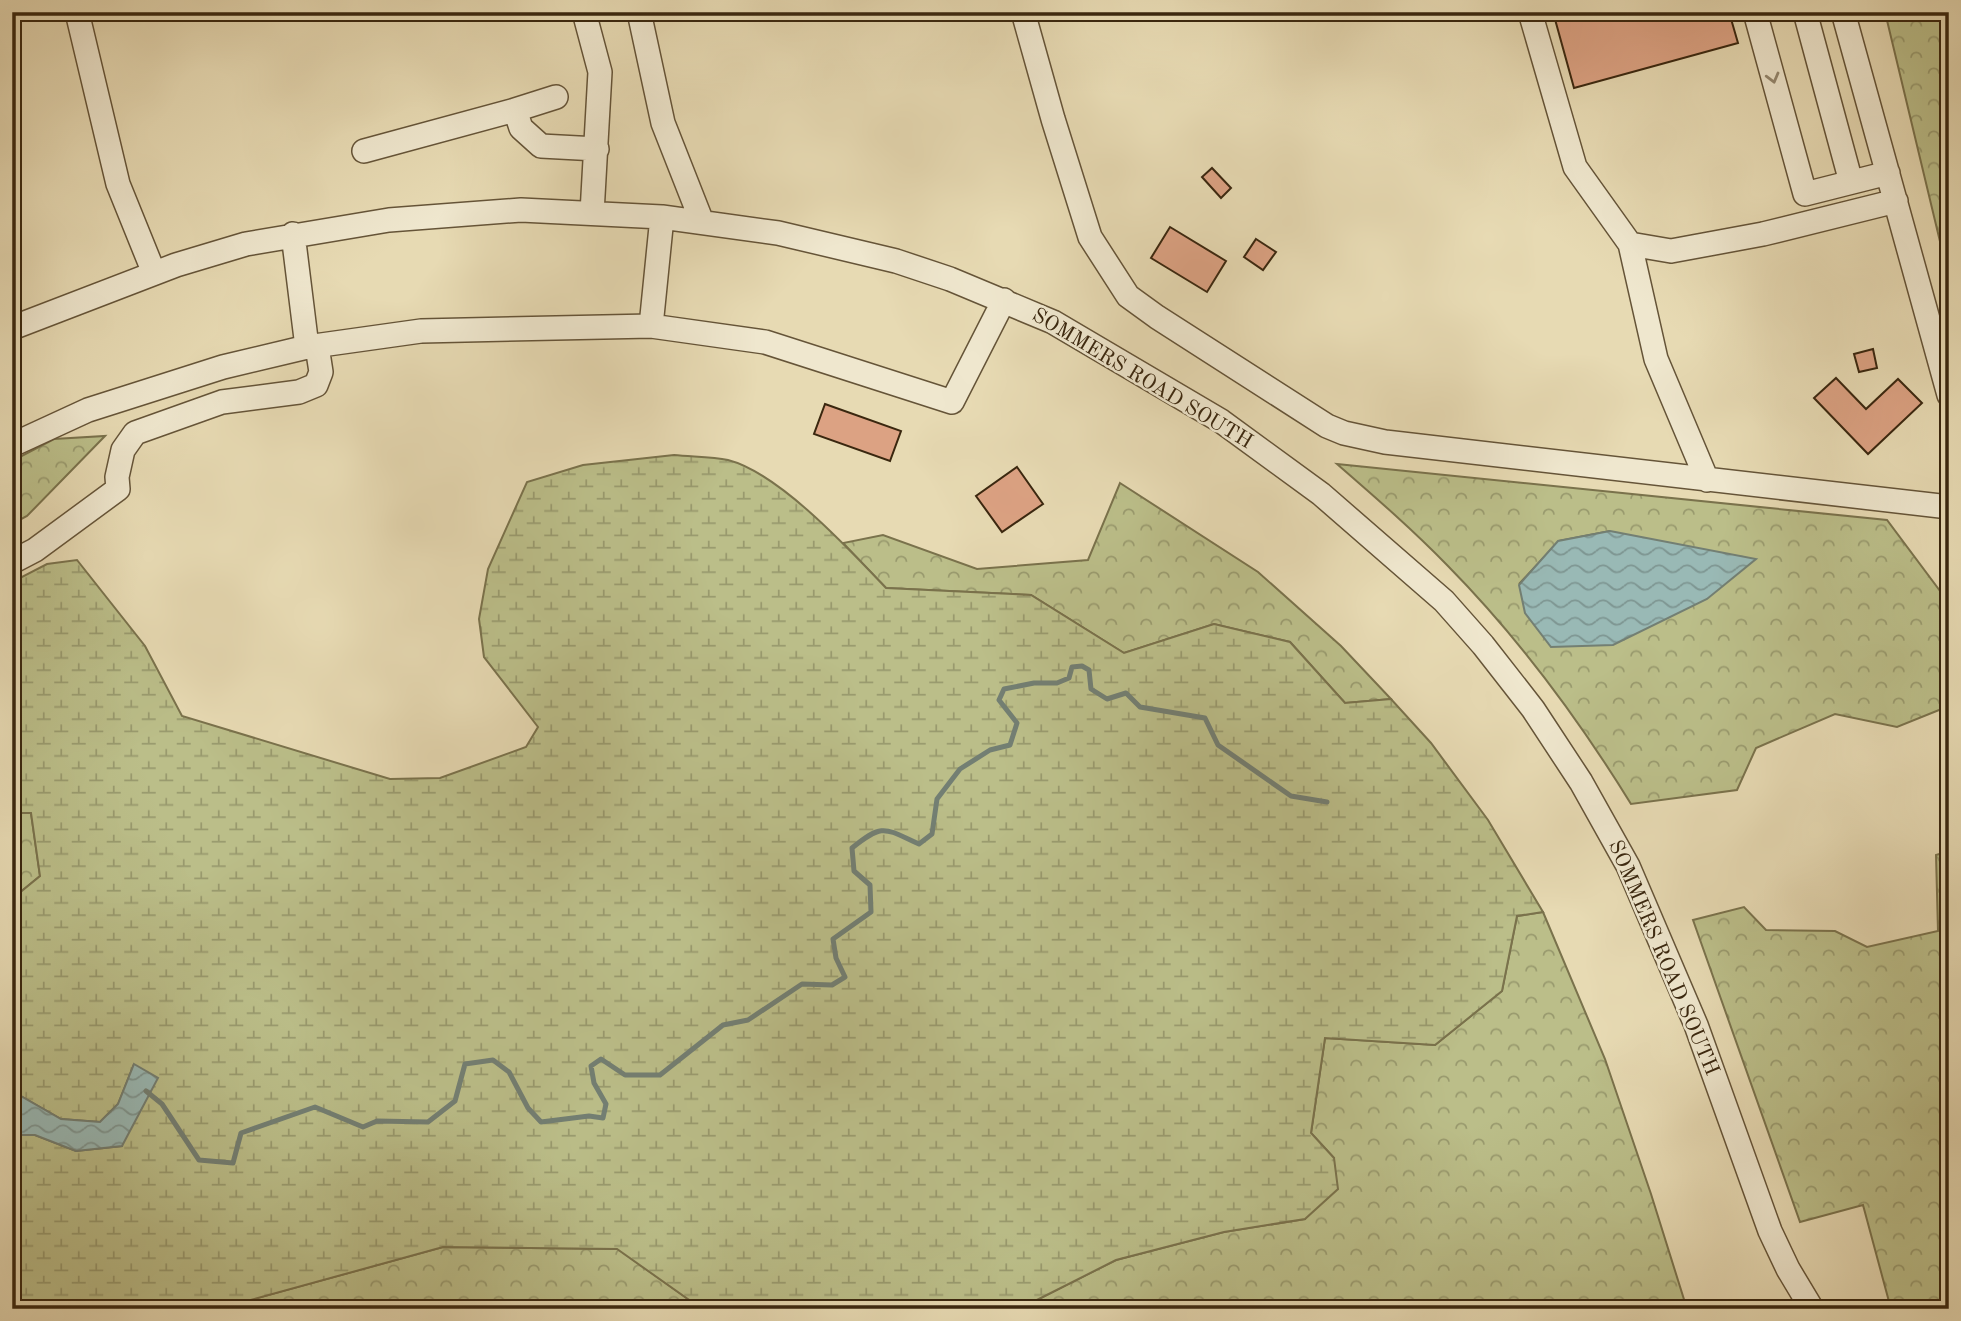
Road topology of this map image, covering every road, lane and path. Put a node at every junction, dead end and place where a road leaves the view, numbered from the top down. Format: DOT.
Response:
graph roads {
  1 [pos="77,12"];
  2 [pos="584,12"];
  3 [pos="639,12"];
  4 [pos="1023,12"];
  5 [pos="1530,12"];
  6 [pos="1755,12"];
  7 [pos="1805,12"];
  8 [pos="1843,12"];
  9 [pos="556,97"];
  10 [pos="516,110"];
  11 [pos="597,149"];
  12 [pos="364,150"];
  13 [pos="1888,173"];
  14 [pos="1851,182"];
  15 [pos="1896,201"];
  16 [pos="592,212"];
  17 [pos="662,217"];
  18 [pos="702,222"];
  19 [pos="293,234"];
  20 [pos="1630,244"];
  21 [pos="154,273"];
  22 [pos="1004,300"];
  23 [pos="651,326"];
  24 [pos="12,328"];
  25 [pos="312,346"];
  26 [pos="1949,395"];
  27 [pos="12,445"];
  28 [pos="1707,480"];
  29 [pos="1949,507"];
  30 [pos="12,562"];
  31 [pos="1812,1309"];
  1 -- 21 [label="street"];
  2 -- 11 [label="street"];
  3 -- 18 [label="street"];
  4 -- 28 [label="street"];
  5 -- 20 [label="street"];
  6 -- 14 [label="street, one-way"];
  7 -- 14 [label="street"];
  8 -- 13 [label="street"];
  9 -- 10 [label="street"];
  10 -- 11 [label="street"];
  10 -- 12 [label="street"];
  11 -- 16 [label="street"];
  13 -- 14 [label="street"];
  13 -- 15 [label="street"];
  15 -- 20 [label="street"];
  15 -- 26 [label="street"];
  16 -- 17 [label="street, SOMMERS ROAD SOUTH"];
  16 -- 19 [label="street, SOMMERS ROAD SOUTH"];
  17 -- 18 [label="street, SOMMERS ROAD SOUTH"];
  17 -- 23 [label="street"];
  18 -- 22 [label="street, SOMMERS ROAD SOUTH"];
  19 -- 21 [label="street, SOMMERS ROAD SOUTH"];
  19 -- 25 [label="street"];
  20 -- 28 [label="street"];
  21 -- 24 [label="street, SOMMERS ROAD SOUTH"];
  22 -- 23 [label="street"];
  22 -- 31 [label="street, SOMMERS ROAD SOUTH"];
  23 -- 25 [label="street"];
  25 -- 27 [label="street"];
  25 -- 30 [label="street"];
  28 -- 29 [label="street"];
}
